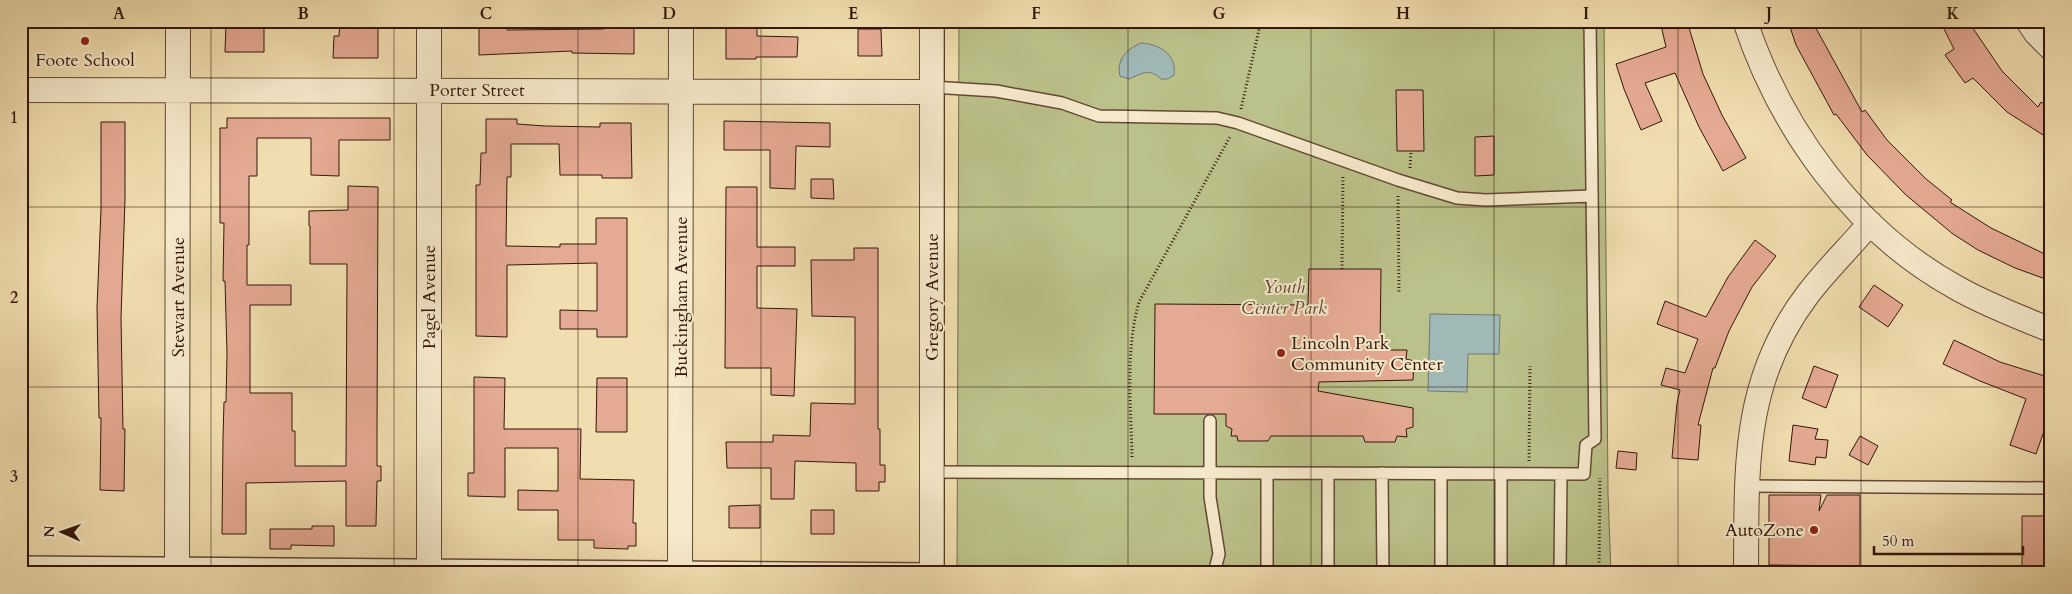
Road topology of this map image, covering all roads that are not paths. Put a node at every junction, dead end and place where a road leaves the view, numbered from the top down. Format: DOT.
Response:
graph roads {
  1 [pos="178,21"];
  2 [pos="429,21"];
  3 [pos="681,21"];
  4 [pos="932,21"];
  5 [pos="1590,21"];
  6 [pos="1745,21"];
  7 [pos="2028,21"];
  8 [pos="2051,48"];
  9 [pos="21,90"];
  10 [pos="178,90"];
  11 [pos="429,90"];
  12 [pos="932,90"];
  13 [pos="681,91"];
  14 [pos="1592,196"];
  15 [pos="1870,223"];
  16 [pos="2051,330"];
  17 [pos="1210,421"];
  18 [pos="932,472"];
  19 [pos="1210,473"];
  20 [pos="1267,473"];
  21 [pos="1328,473"];
  22 [pos="1382,473"];
  23 [pos="1441,474"];
  24 [pos="1501,474"];
  25 [pos="1561,474"];
  26 [pos="1747,486"];
  27 [pos="2051,488"];
  28 [pos="21,562"];
  29 [pos="177,568"];
  30 [pos="429,569"];
  31 [pos="680,570"];
  32 [pos="932,571"];
  33 [pos="1214,573"];
  34 [pos="1267,573"];
  35 [pos="1328,573"];
  36 [pos="1382,573"];
  37 [pos="1442,573"];
  38 [pos="1502,573"];
  39 [pos="1560,573"];
  40 [pos="1746,573"];
  1 -- 10 [label="street, Stewart Avenue"];
  2 -- 11 [label="street, Pagel Avenue"];
  3 -- 13 [label="street, Buckingham Avenue"];
  4 -- 12 [label="street, Gregory Avenue"];
  5 -- 14 [label="lane"];
  6 -- 15 [label="street"];
  7 -- 8 [label="street"];
  9 -- 10 [label="street, Porter Street"];
  10 -- 11 [label="street, Porter Street"];
  10 -- 29 [label="street, Stewart Avenue"];
  11 -- 13 [label="street, Porter Street"];
  11 -- 30 [label="street, Pagel Avenue"];
  12 -- 13 [label="street, Porter Street"];
  12 -- 14 [label="lane"];
  12 -- 18 [label="street, Gregory Avenue"];
  13 -- 31 [label="street, Buckingham Avenue"];
  14 -- 25 [label="lane"];
  15 -- 16 [label="street"];
  15 -- 26 [label="street"];
  17 -- 19 [label="lane"];
  18 -- 19 [label="lane"];
  18 -- 32 [label="street, Gregory Avenue"];
  19 -- 20 [label="lane"];
  19 -- 33 [label="lane"];
  20 -- 21 [label="lane"];
  20 -- 34 [label="lane"];
  21 -- 22 [label="lane"];
  21 -- 35 [label="lane"];
  22 -- 23 [label="lane"];
  22 -- 36 [label="lane"];
  23 -- 24 [label="lane"];
  23 -- 37 [label="lane"];
  24 -- 25 [label="lane"];
  24 -- 38 [label="lane"];
  25 -- 39 [label="lane"];
  26 -- 27 [label="lane"];
  26 -- 40 [label="street"];
  28 -- 29 [label="lane"];
  29 -- 30 [label="lane"];
  30 -- 31 [label="lane"];
  31 -- 32 [label="lane"];
}
